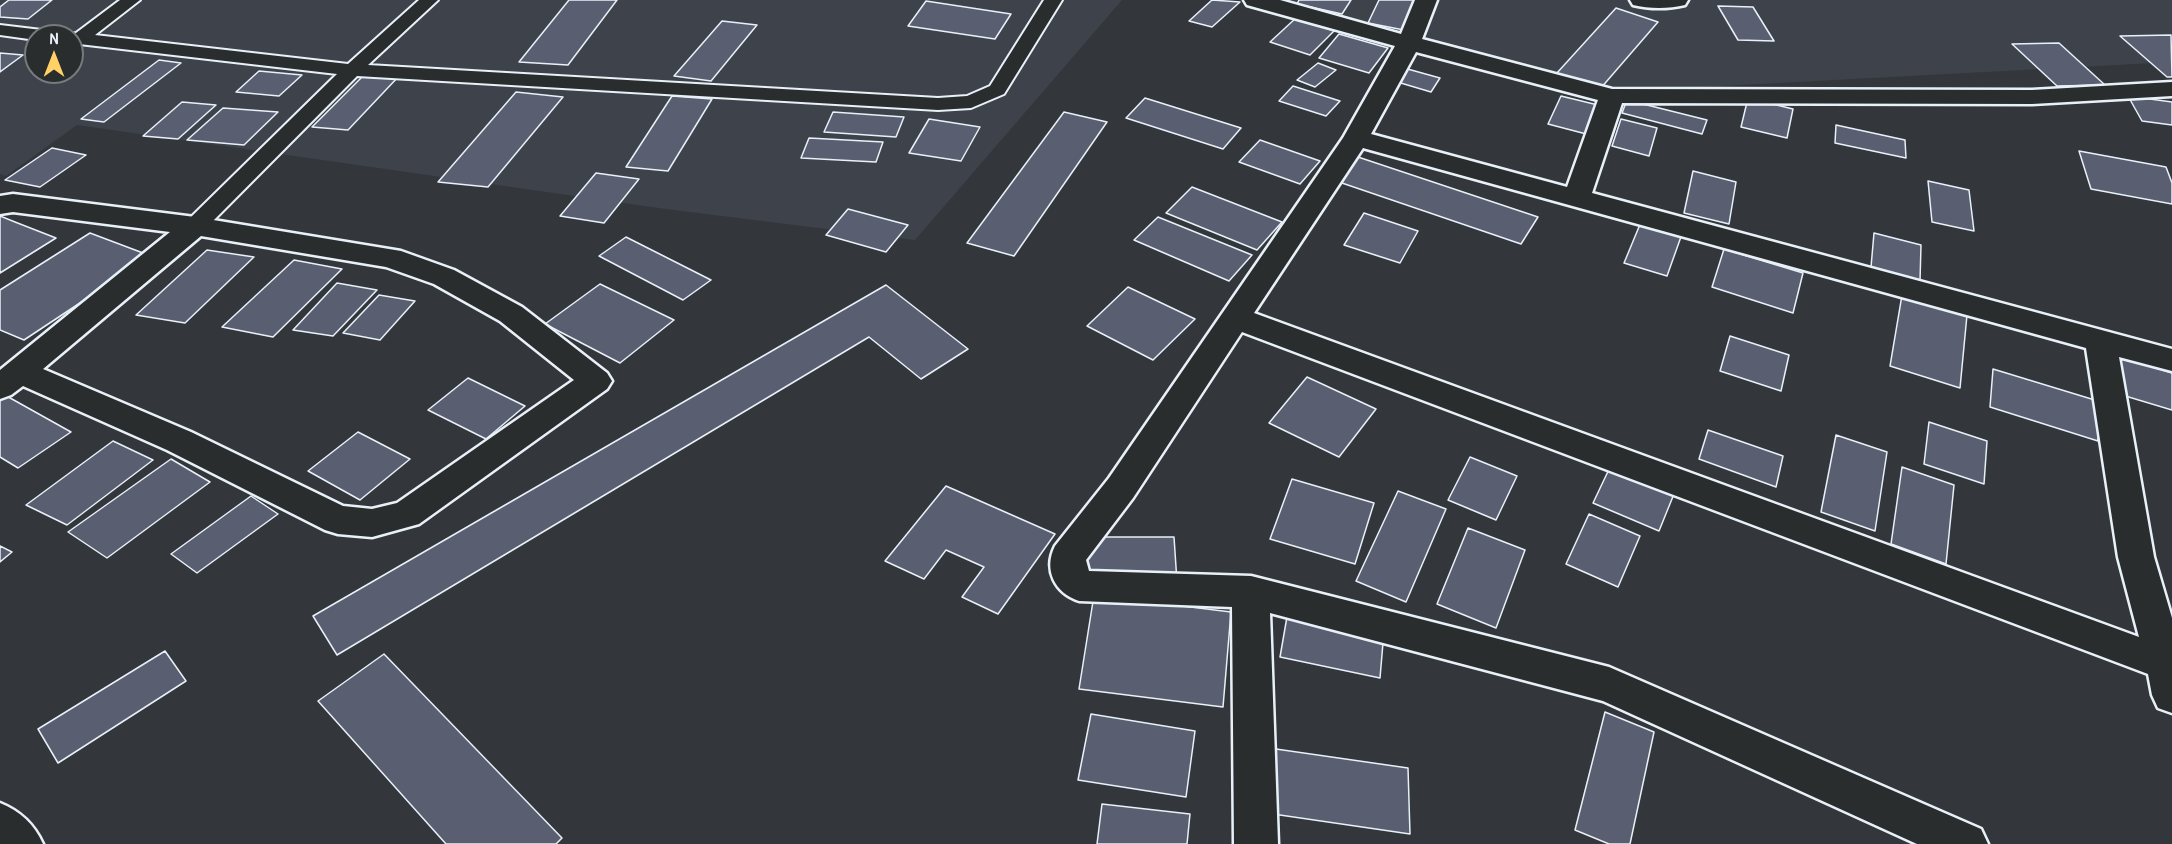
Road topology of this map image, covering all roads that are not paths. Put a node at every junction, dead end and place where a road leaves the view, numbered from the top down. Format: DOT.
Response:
graph roads {
  1 [pos="131,0"];
  2 [pos="429,0"];
  3 [pos="1053,0"];
  4 [pos="1255,0"];
  5 [pos="1426,0"];
  6 [pos="1641,0"];
  7 [pos="1677,0"];
  8 [pos="0,30"];
  9 [pos="24,33"];
  10 [pos="84,33"];
  11 [pos="84,40"];
  12 [pos="1409,43"];
  13 [pos="352,70"];
  14 [pos="2172,89"];
  15 [pos="1612,96"];
  16 [pos="1356,138"];
  17 [pos="1576,198"];
  18 [pos="0,205"];
  19 [pos="195,226"];
  20 [pos="1236,318"];
  21 [pos="2101,342"];
  22 [pos="2172,360"];
  23 [pos="10,379"];
  24 [pos="1251,592"];
  25 [pos="2170,675"];
  26 [pos="0,824"];
  27 [pos="21,844"];
  28 [pos="1256,844"];
  29 [pos="1966,844"];
  1 -- 10 [label="lane"];
  2 -- 13 [label="lane"];
  3 -- 13 [label="lane"];
  4 -- 12 [label="street"];
  5 -- 12 [label="street"];
  6 -- 7 [label="street"];
  8 -- 9 [label="lane"];
  11 -- 13 [label="lane"];
  12 -- 15 [label="street"];
  12 -- 16 [label="street"];
  13 -- 19 [label="lane"];
  14 -- 15 [label="street"];
  15 -- 17 [label="street"];
  16 -- 17 [label="street"];
  16 -- 20 [label="street"];
  17 -- 21 [label="street"];
  18 -- 19 [label="street"];
  19 -- 23 [label="street"];
  19 -- 23 [label="street"];
  20 -- 24 [label="street"];
  20 -- 25 [label="street"];
  21 -- 22 [label="street"];
  21 -- 25 [label="street"];
  24 -- 28 [label="street"];
  24 -- 29 [label="street"];
  26 -- 27 [label="street"];
}
